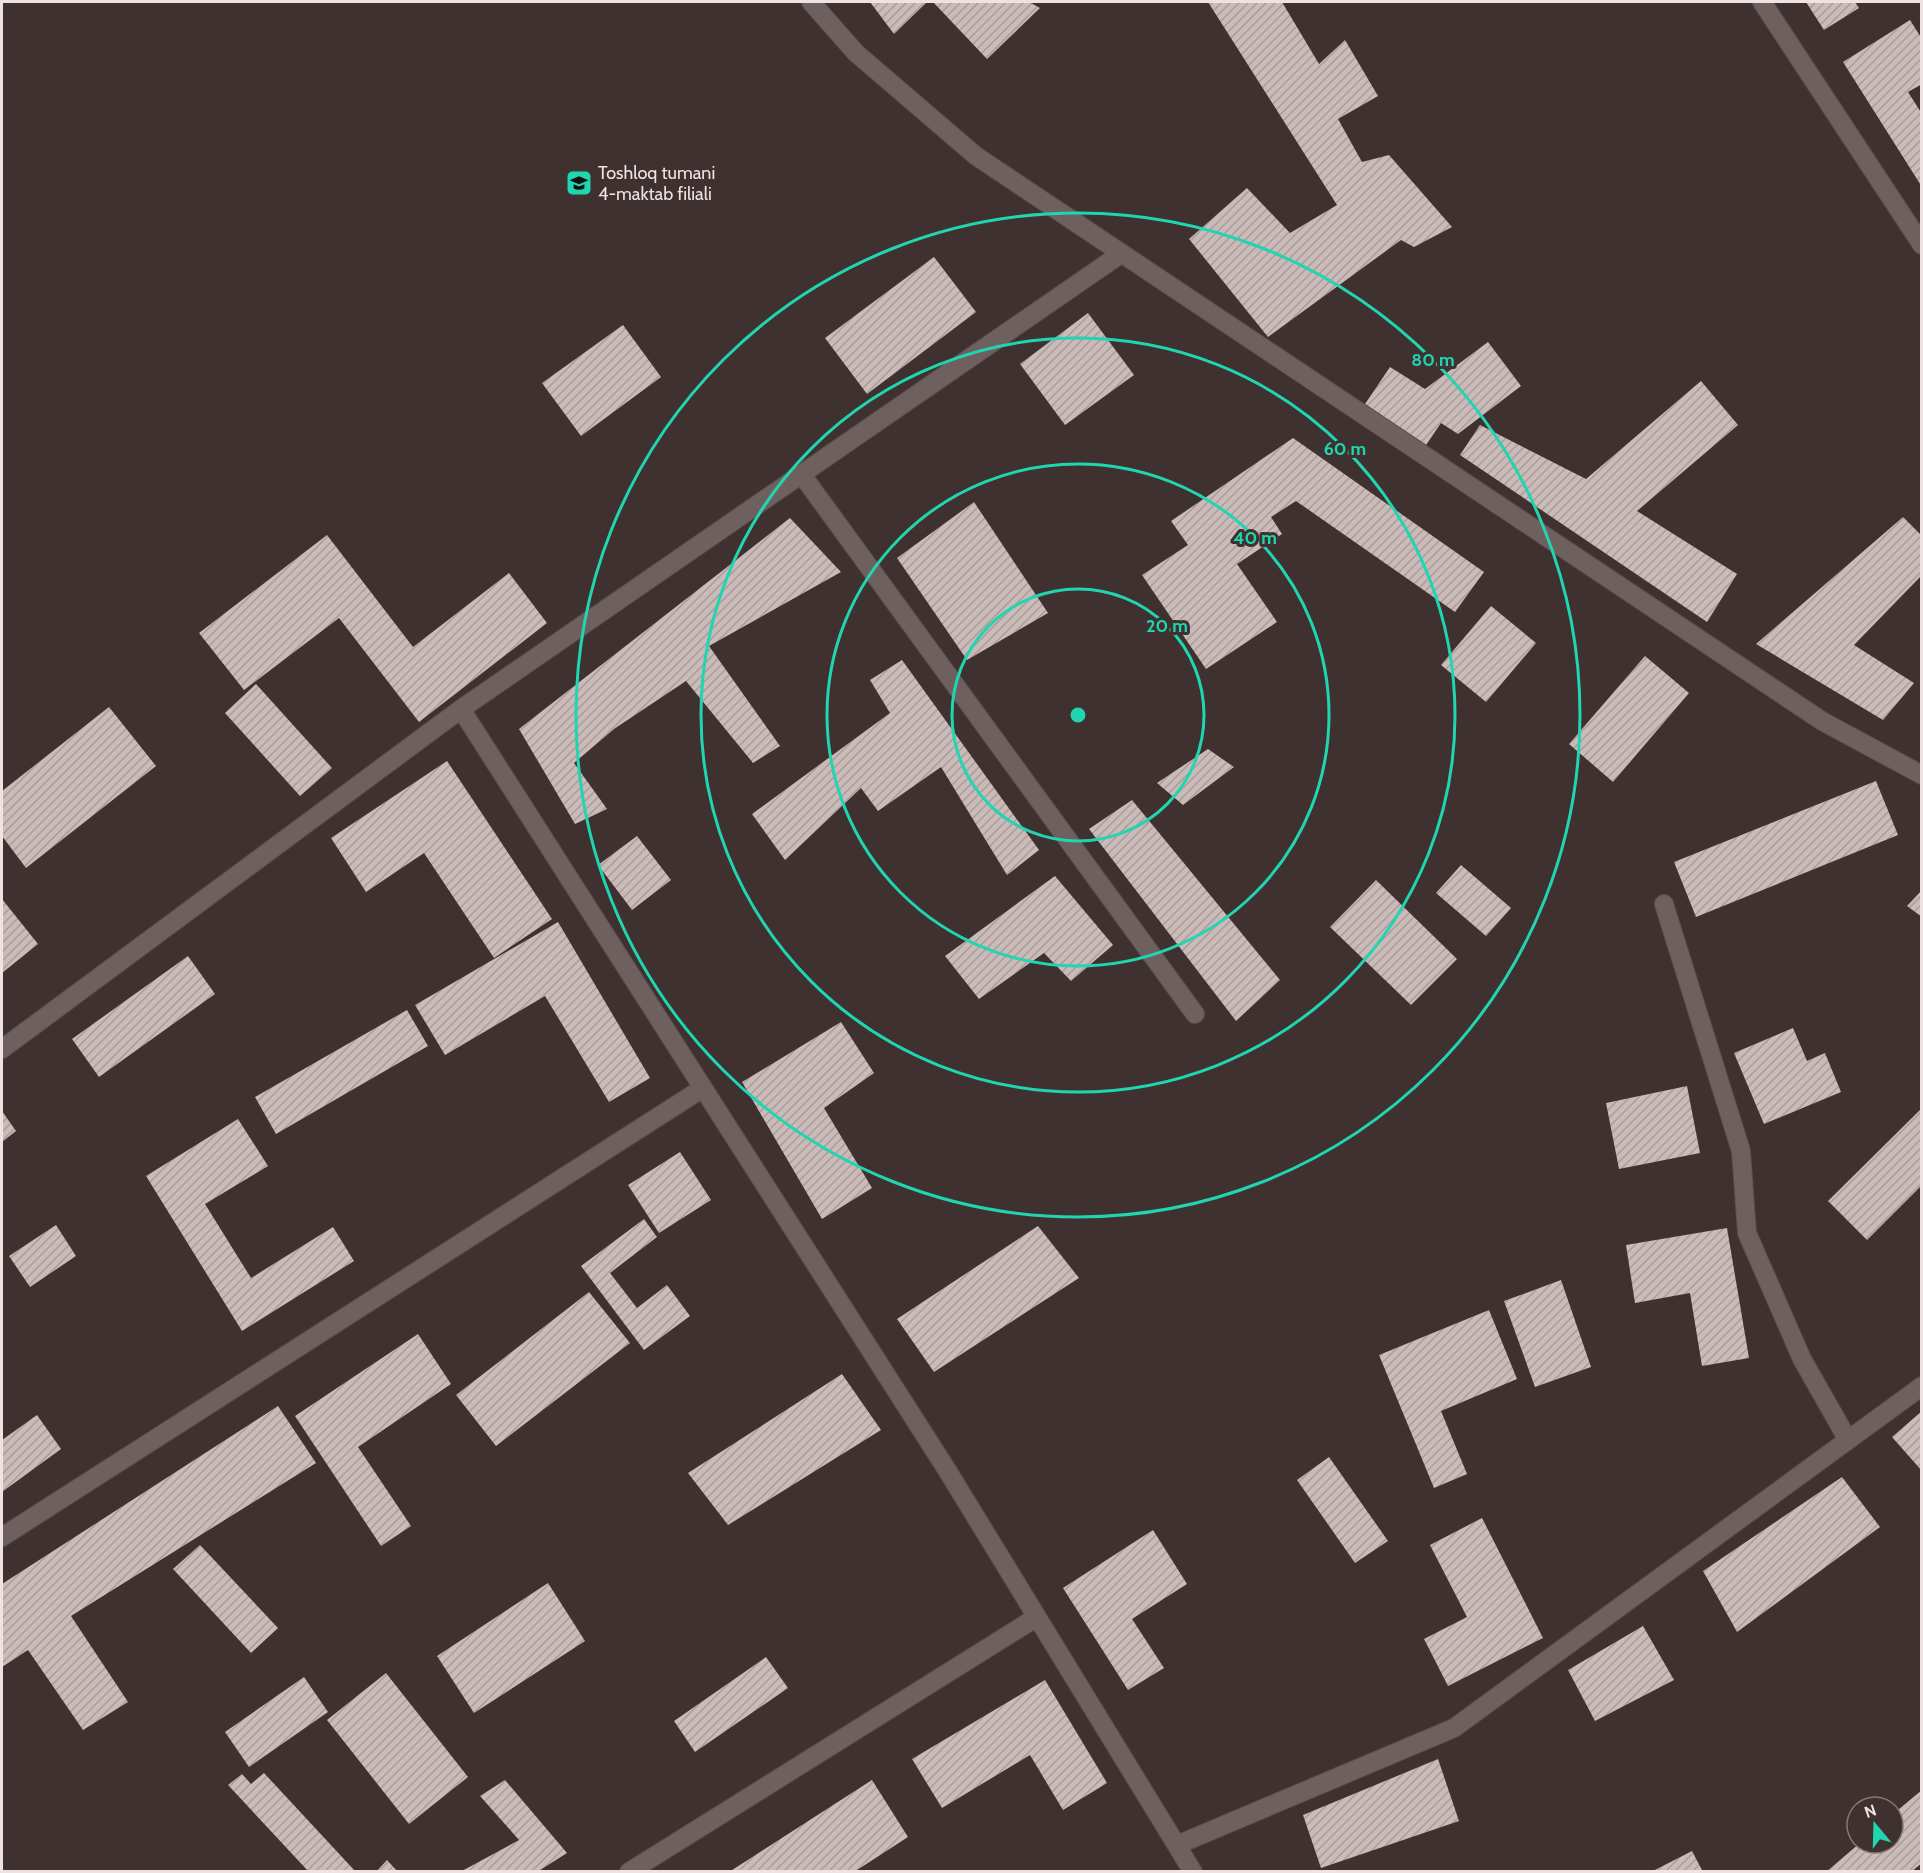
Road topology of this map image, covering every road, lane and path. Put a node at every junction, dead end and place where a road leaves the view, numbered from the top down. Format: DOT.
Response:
graph roads {
  1 [pos="811,2"];
  2 [pos="1762,2"];
  3 [pos="1922,245"];
  4 [pos="1122,253"];
  5 [pos="802,475"];
  6 [pos="461,709"];
  7 [pos="1922,775"];
  8 [pos="1664,904"];
  9 [pos="1195,1014"];
  10 [pos="2,1049"];
  11 [pos="703,1088"];
  12 [pos="1922,1386"];
  13 [pos="1848,1440"];
  14 [pos="2,1537"];
  15 [pos="1037,1617"];
  16 [pos="1177,1845"];
  17 [pos="629,1872"];
  18 [pos="1193,1872"];
  1 -- 4 [label="street"];
  2 -- 3 [label="street"];
  4 -- 5 [label="street"];
  4 -- 7 [label="street"];
  5 -- 6 [label="street"];
  5 -- 9 [label="street"];
  6 -- 10 [label="street"];
  6 -- 11 [label="street"];
  8 -- 13 [label="street"];
  11 -- 14 [label="street"];
  11 -- 15 [label="street"];
  12 -- 13 [label="street"];
  13 -- 16 [label="street"];
  15 -- 16 [label="street"];
  15 -- 17 [label="street"];
  16 -- 18 [label="street"];
}
